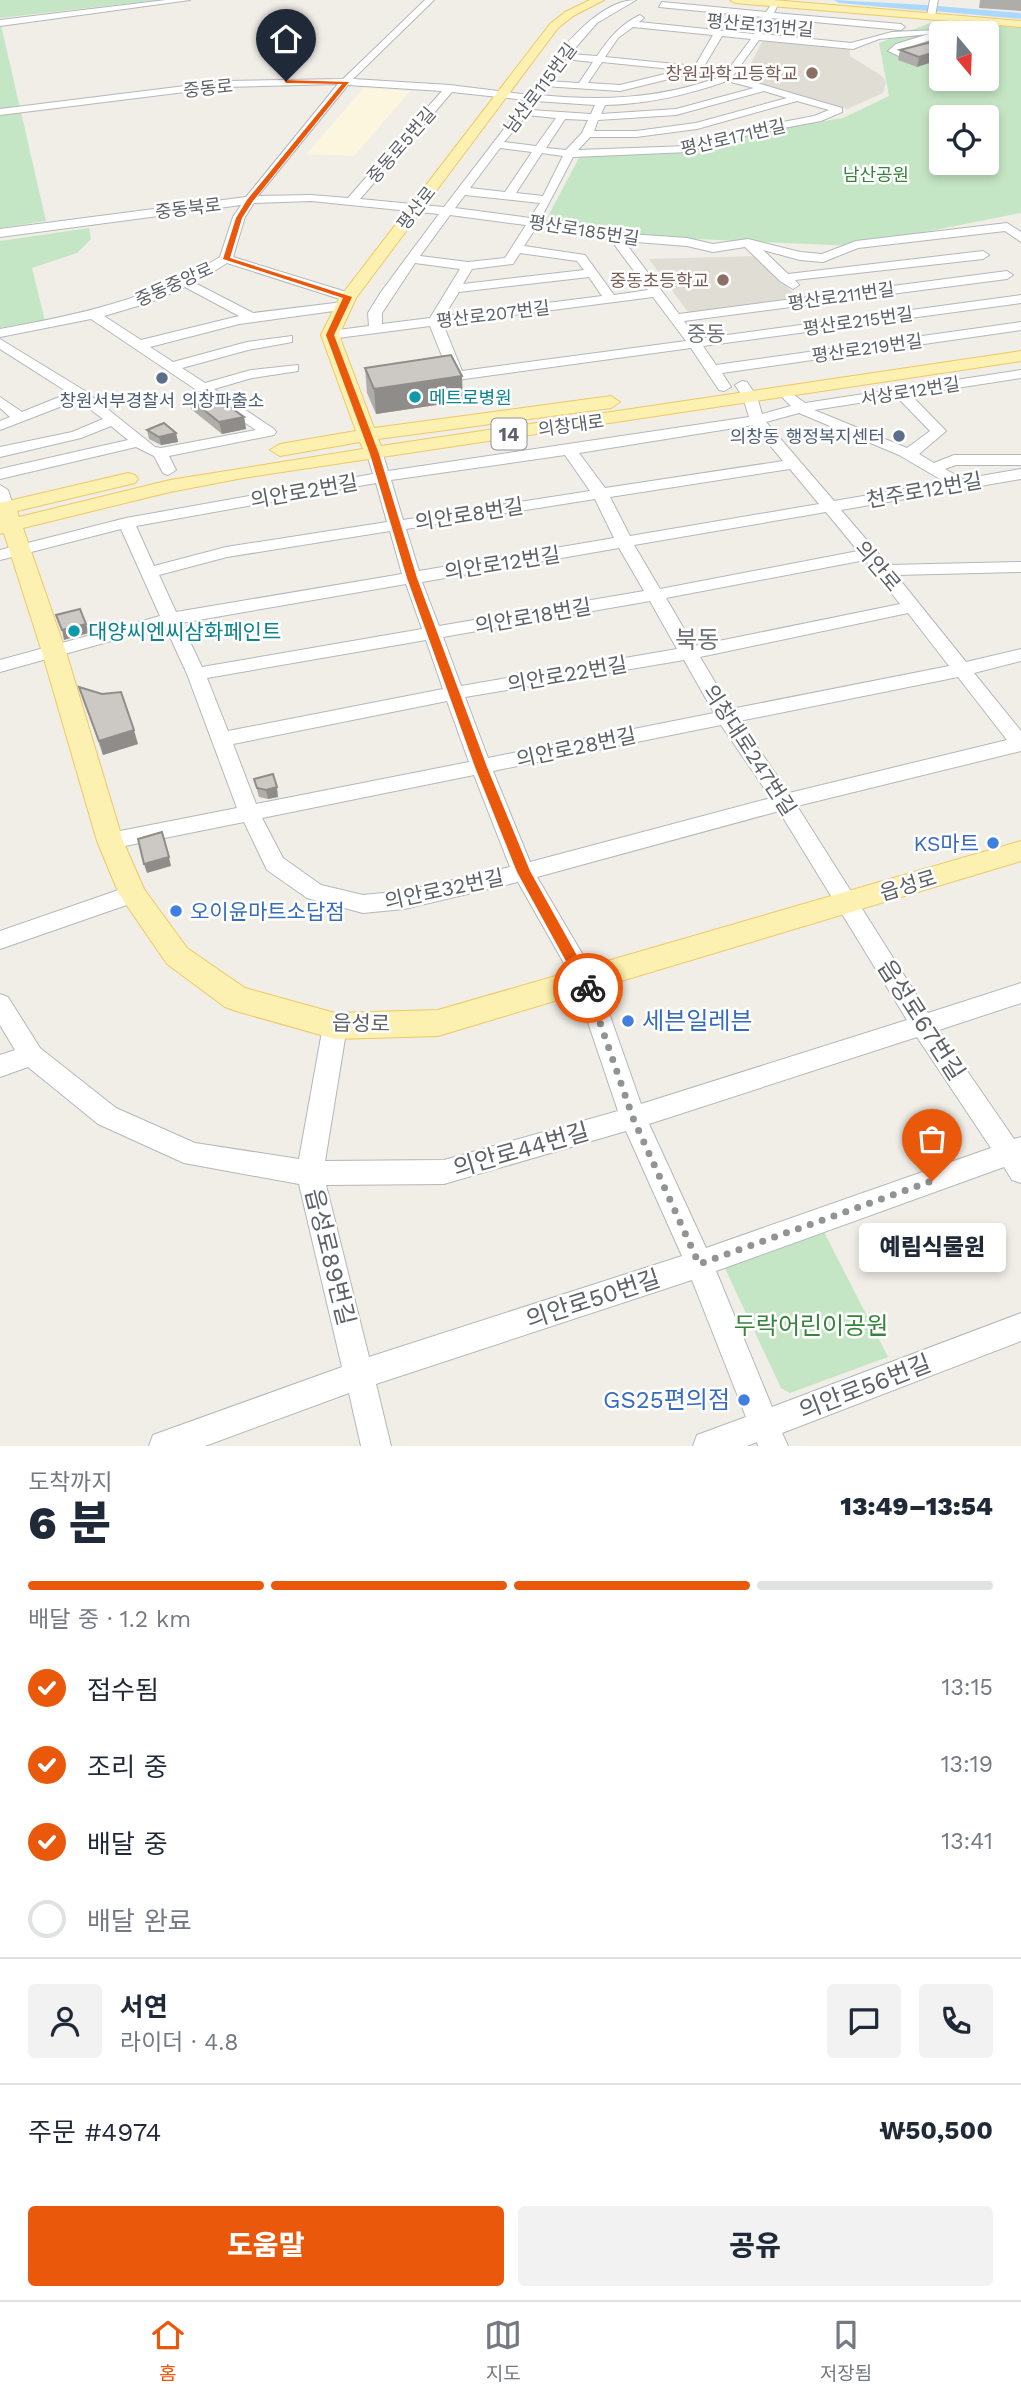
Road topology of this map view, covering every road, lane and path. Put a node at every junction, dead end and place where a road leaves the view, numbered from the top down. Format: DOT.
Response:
graph roads {
  1 [pos="173,0"];
  2 [pos="186,0"];
  3 [pos="430,0"];
  4 [pos="598,0"];
  5 [pos="632,0"];
  6 [pos="735,0"];
  7 [pos="934,0"];
  8 [pos="774,4"];
  9 [pos="658,9"];
  10 [pos="769,15"];
  11 [pos="931,16"];
  12 [pos="712,20"];
  13 [pos="0,22"];
  14 [pos="628,24"];
  15 [pos="750,24"];
  16 [pos="1021,24"];
  17 [pos="763,25"];
  18 [pos="777,27"];
  19 [pos="901,27"];
  20 [pos="719,33"];
  21 [pos="859,34"];
  22 [pos="615,36"];
  23 [pos="757,36"];
  24 [pos="629,37"];
  25 [pos="699,43"];
  26 [pos="712,45"];
  27 [pos="608,47"];
  28 [pos="926,47"];
  29 [pos="621,48"];
  30 [pos="694,55"];
  31 [pos="564,56"];
  32 [pos="707,57"];
  33 [pos="600,59"];
  34 [pos="636,63"];
  35 [pos="698,69"];
  36 [pos="729,76"];
  37 [pos="346,82"];
  38 [pos="541,83"];
  39 [pos="636,85"];
  40 [pos="581,87"];
  41 [pos="450,88"];
  42 [pos="767,88"];
  43 [pos="500,94"];
  44 [pos="533,97"];
  45 [pos="799,98"];
  46 [pos="657,99"];
  47 [pos="600,103"];
  48 [pos="0,111"];
  49 [pos="524,112"];
  50 [pos="679,112"];
  51 [pos="562,116"];
  52 [pos="595,119"];
  53 [pos="697,126"];
  54 [pos="587,134"];
  55 [pos="718,142"];
  56 [pos="497,144"];
  57 [pos="538,149"];
  58 [pos="569,154"];
  59 [pos="463,191"];
  60 [pos="508,196"];
  61 [pos="250,200"];
  62 [pos="547,200"];
  63 [pos="351,201"];
  64 [pos="418,207"];
  65 [pos="449,211"];
  66 [pos="533,222"];
  67 [pos="957,232"];
  68 [pos="0,233"];
  69 [pos="615,237"];
  70 [pos="1021,238"];
  71 [pos="748,243"];
  72 [pos="517,249"];
  73 [pos="983,255"];
  74 [pos="226,259"];
  75 [pos="411,259"];
  76 [pos="468,266"];
  77 [pos="593,273"];
  78 [pos="1007,275"];
  79 [pos="785,278"];
  80 [pos="184,282"];
  81 [pos="1021,286"];
  82 [pos="454,289"];
  83 [pos="656,293"];
  84 [pos="845,295"];
  85 [pos="611,299"];
  86 [pos="1021,299"];
  87 [pos="810,300"];
  88 [pos="346,301"];
  89 [pos="94,315"];
  90 [pos="675,318"];
  91 [pos="254,319"];
  92 [pos="870,320"];
  93 [pos="435,321"];
  94 [pos="1021,326"];
  95 [pos="376,329"];
  96 [pos="0,333"];
  97 [pos="330,335"];
  98 [pos="287,339"];
  99 [pos="0,343"];
  100 [pos="695,344"];
  101 [pos="892,344"];
  102 [pos="1021,344"];
  103 [pos="137,345"];
  104 [pos="1021,356"];
  105 [pos="172,366"];
  106 [pos="293,368"];
  107 [pos="714,370"];
  108 [pos="1021,374"];
  109 [pos="203,388"];
  110 [pos="739,390"];
  111 [pos="783,391"];
  112 [pos="900,392"];
  113 [pos="80,394"];
  114 [pos="0,401"];
  115 [pos="799,408"];
  116 [pos="22,418"];
  117 [pos="114,420"];
  118 [pos="757,420"];
  119 [pos="0,426"];
  120 [pos="366,435"];
  121 [pos="141,441"];
  122 [pos="570,451"];
  123 [pos="0,452"];
  124 [pos="374,454"];
  125 [pos="909,454"];
  126 [pos="1021,460"];
  127 [pos="164,461"];
  128 [pos="792,464"];
  129 [pos="933,469"];
  130 [pos="0,474"];
  131 [pos="1021,474"];
  132 [pos="381,477"];
  133 [pos="957,484"];
  134 [pos="973,490"];
  135 [pos="600,494"];
  136 [pos="828,507"];
  137 [pos="126,523"];
  138 [pos="5,524"];
  139 [pos="395,525"];
  140 [pos="625,543"];
  141 [pos="869,554"];
  142 [pos="1021,567"];
  143 [pos="883,570"];
  144 [pos="148,573"];
  145 [pos="412,578"];
  146 [pos="655,595"];
  147 [pos="911,607"];
  148 [pos="171,619"];
  149 [pos="432,633"];
  150 [pos="54,652"];
  151 [pos="689,653"];
  152 [pos="1021,655"];
  153 [pos="0,666"];
  154 [pos="960,670"];
  155 [pos="196,674"];
  156 [pos="454,693"];
  157 [pos="726,717"];
  158 [pos="222,740"];
  159 [pos="1021,744"];
  160 [pos="481,767"];
  161 [pos="784,802"];
  162 [pos="249,813"];
  163 [pos="110,841"];
  164 [pos="1021,851"];
  165 [pos="523,872"];
  166 [pos="133,894"];
  167 [pos="847,903"];
  168 [pos="0,940"];
  169 [pos="585,979"];
  170 [pos="1021,993"];
  171 [pos="0,1004"];
  172 [pos="335,1026"];
  173 [pos="923,1027"];
  174 [pos="31,1055"];
  175 [pos="0,1066"];
  176 [pos="633,1118"];
  177 [pos="1017,1157"];
  178 [pos="310,1173"];
  179 [pos="699,1264"];
  180 [pos="1021,1327"];
  181 [pos="359,1375"];
  182 [pos="769,1436"];
  183 [pos="164,1446"];
  184 [pos="376,1446"];
  185 [pos="708,1446"];
  1 -- 13 [label="street"];
  2 -- 13 [label="street"];
  3 -- 37 [label="street, 중동중앙로"];
  4 -- 43 [label="main road, 평산로"];
  5 -- 31 [label="street, 남산로115번길"];
  6 -- 8 [label="main road"];
  7 -- 11 [label="street"];
  8 -- 10 [label="street"];
  8 -- 11 [label="main road"];
  9 -- 10 [label="street"];
  9 -- 12 [label="street, 평산로131번길"];
  9 -- 14 [label="street"];
  10 -- 17 [label="street"];
  10 -- 19 [label="street"];
  11 -- 16 [label="main road"];
  14 -- 20 [label="street"];
  14 -- 22 [label="street"];
  15 -- 17 [label="street, 평산로131번길"];
  17 -- 18 [label="street, 평산로131번길"];
  17 -- 23 [label="street"];
  19 -- 21 [label="street"];
  20 -- 23 [label="street"];
  20 -- 26 [label="street"];
  22 -- 24 [label="street"];
  22 -- 27 [label="street"];
  23 -- 28 [label="street"];
  23 -- 36 [label="street"];
  25 -- 26 [label="street"];
  26 -- 32 [label="street"];
  27 -- 29 [label="street"];
  27 -- 33 [label="street"];
  30 -- 32 [label="street"];
  31 -- 33 [label="street"];
  31 -- 38 [label="street, 남산로115번길"];
  32 -- 35 [label="street"];
  33 -- 34 [label="street"];
  33 -- 40 [label="street"];
  34 -- 35 [label="street"];
  34 -- 39 [label="street"];
  35 -- 36 [label="street"];
  35 -- 39 [label="street"];
  36 -- 42 [label="street"];
  36 -- 46 [label="street, 중동로"];
  37 -- 41 [label="street, 중동로"];
  37 -- 48 [label="street, 중동로"];
  37 -- 61 [label="street, 중동중앙로"];
  38 -- 40 [label="street"];
  38 -- 44 [label="street, 남산로115번길"];
  39 -- 40 [label="street"];
  39 -- 46 [label="street"];
  41 -- 43 [label="street, 중동로"];
  41 -- 63 [label="street, 중동로5번길"];
  42 -- 45 [label="street"];
  42 -- 50 [label="street"];
  43 -- 44 [label="street, 중동로"];
  43 -- 64 [label="main road, 평산로"];
  44 -- 47 [label="street, 중동로"];
  44 -- 49 [label="street, 남산로115번길"];
  45 -- 53 [label="street"];
  45 -- 55 [label="street, 평산로171번길"];
  46 -- 47 [label="street, 중동로"];
  46 -- 50 [label="street"];
  47 -- 52 [label="street"];
  49 -- 51 [label="street"];
  49 -- 56 [label="street, 남산로115번길"];
  50 -- 52 [label="street"];
  50 -- 53 [label="street"];
  51 -- 52 [label="street"];
  51 -- 57 [label="street"];
  52 -- 54 [label="street"];
  53 -- 54 [label="street"];
  53 -- 55 [label="street"];
  54 -- 58 [label="street"];
  55 -- 58 [label="street, 평산로171번길"];
  56 -- 57 [label="street, 평산로171번길"];
  56 -- 59 [label="street, 남산로115번길"];
  57 -- 58 [label="street, 평산로171번길"];
  57 -- 60 [label="street"];
  58 -- 62 [label="street"];
  59 -- 60 [label="street"];
  59 -- 65 [label="street, 남산로115번길"];
  60 -- 62 [label="street"];
  61 -- 63 [label="street, 중동북로"];
  61 -- 68 [label="street, 중동북로"];
  61 -- 74 [label="street, 중동중앙로"];
  62 -- 66 [label="street"];
  63 -- 64 [label="street, 중동북로"];
  64 -- 65 [label="street, 평산로185번길"];
  64 -- 88 [label="main road, 평산로"];
  65 -- 66 [label="street, 평산로185번길"];
  65 -- 75 [label="street, 남산로115번길"];
  66 -- 69 [label="street, 평산로185번길"];
  66 -- 72 [label="street"];
  67 -- 70 [label="street, 평산로185번길"];
  67 -- 71 [label="street, 평산로185번길"];
  67 -- 73 [label="street"];
  69 -- 71 [label="street, 평산로185번길"];
  69 -- 83 [label="street, 의안로"];
  71 -- 79 [label="street"];
  72 -- 76 [label="street"];
  72 -- 77 [label="street"];
  73 -- 78 [label="street"];
  73 -- 79 [label="street"];
  74 -- 80 [label="street, 중동중앙로"];
  74 -- 88 [label="street"];
  75 -- 76 [label="street"];
  75 -- 95 [label="street, 남산로115번길"];
  76 -- 82 [label="street"];
  77 -- 82 [label="street"];
  77 -- 85 [label="street"];
  78 -- 81 [label="street"];
  78 -- 84 [label="street, 평산로211번길"];
  79 -- 87 [label="street"];
  80 -- 89 [label="street, 중동중앙로"];
  80 -- 91 [label="street"];
  82 -- 93 [label="street"];
  83 -- 85 [label="street, 평산로207번길"];
  83 -- 90 [label="street, 의안로"];
  84 -- 87 [label="street, 평산로211번길"];
  84 -- 92 [label="street"];
  85 -- 93 [label="street, 평산로207번길"];
  86 -- 92 [label="street, 평산로215번길"];
  87 -- 90 [label="street, 평산로211번길"];
  88 -- 91 [label="street"];
  88 -- 97 [label="main road, 평산로"];
  89 -- 96 [label="street, 중동중앙로"];
  89 -- 103 [label="street"];
  90 -- 100 [label="street, 의안로"];
  91 -- 103 [label="street"];
  92 -- 100 [label="street, 평산로215번길"];
  92 -- 101 [label="street"];
  93 -- 95 [label="street, 평산로207번길"];
  93 -- 100 [label="street, 평산로215번길"];
  94 -- 101 [label="street, 평산로219번길"];
  95 -- 97 [label="street, 평산로207번길"];
  97 -- 120 [label="main road"];
  98 -- 105 [label="street"];
  99 -- 113 [label="street"];
  100 -- 107 [label="street, 의안로"];
  101 -- 107 [label="street, 평산로219번길"];
  102 -- 110 [label="main road, 의창대로 / 14"];
  103 -- 105 [label="street"];
  104 -- 111 [label="main road, 의창대로 / 14"];
  105 -- 109 [label="street"];
  106 -- 109 [label="street"];
  107 -- 110 [label="street, 의안로"];
  108 -- 112 [label="street, 서상로12번길"];
  109 -- 127 [label="street"];
  110 -- 111 [label="main road, 의창대로 / 14"];
  110 -- 118 [label="street, 의안로"];
  110 -- 120 [label="main road, 의창대로 / 14"];
  110 -- 124 [label="main road, 의창대로 / 14"];
  111 -- 115 [label="street, 서상로12번길"];
  112 -- 115 [label="street, 서상로12번길"];
  112 -- 125 [label="street"];
  113 -- 116 [label="street"];
  113 -- 117 [label="street"];
  114 -- 116 [label="street"];
  115 -- 118 [label="street, 서상로12번길"];
  115 -- 125 [label="street, 서상로12번길"];
  116 -- 119 [label="street"];
  117 -- 121 [label="street"];
  117 -- 123 [label="street"];
  118 -- 122 [label="street, 의안로2번길"];
  118 -- 128 [label="street, 의안로"];
  120 -- 124 [label="main road"];
  120 -- 127 [label="main road, 의창대로 / 14"];
  121 -- 127 [label="street"];
  121 -- 130 [label="street"];
  122 -- 132 [label="street, 의안로2번길"];
  122 -- 135 [label="street, 의창대로247번길"];
  124 -- 132 [label="street"];
  124 -- 138 [label="main road, 의창대로 / 14"];
  125 -- 129 [label="street, 서상로12번길"];
  126 -- 129 [label="street"];
  127 -- 138 [label="main road, 의창대로 / 14"];
  128 -- 135 [label="street, 의안로8번길"];
  128 -- 136 [label="street, 의안로"];
  129 -- 133 [label="street, 서상로12번길"];
  131 -- 133 [label="street, 천주로12번길"];
  132 -- 137 [label="street, 의안로2번길"];
  132 -- 139 [label="street"];
  133 -- 134 [label="street"];
  133 -- 136 [label="street, 천주로12번길"];
  135 -- 139 [label="street, 의안로8번길"];
  135 -- 140 [label="street, 의창대로247번길"];
  136 -- 140 [label="street, 의안로12번길"];
  136 -- 141 [label="street, 의안로"];
  137 -- 138 [label="street, 의안로2번길"];
  137 -- 144 [label="street, 의안로32번길"];
  138 -- 150 [label="main road, 읍성로"];
  139 -- 144 [label="street, 의안로8번길"];
  139 -- 145 [label="street"];
  140 -- 145 [label="street, 의안로12번길"];
  140 -- 146 [label="street, 의창대로247번길"];
  141 -- 143 [label="street, 의안로"];
  141 -- 146 [label="street, 의안로18번길"];
  142 -- 143 [label="street"];
  143 -- 147 [label="street, 의안로"];
  144 -- 148 [label="street, 의안로32번길"];
  145 -- 148 [label="street, 의안로12번길"];
  145 -- 149 [label="street"];
  146 -- 149 [label="street, 의안로18번길"];
  146 -- 151 [label="street, 의창대로247번길"];
  147 -- 151 [label="street, 의안로22번길"];
  147 -- 154 [label="street, 의안로"];
  148 -- 150 [label="street, 의안로12번길"];
  148 -- 155 [label="street, 의안로32번길"];
  149 -- 155 [label="street, 의안로18번길"];
  149 -- 156 [label="street"];
  150 -- 153 [label="street, 의안로12번길"];
  150 -- 163 [label="main road, 읍성로"];
  151 -- 156 [label="street, 의안로22번길"];
  151 -- 157 [label="street, 의창대로247번길"];
  152 -- 154 [label="street, 의안로28번길"];
  154 -- 157 [label="street, 의안로28번길"];
  154 -- 159 [label="street, 의안로"];
  155 -- 158 [label="street, 의안로32번길"];
  156 -- 158 [label="street, 의안로22번길"];
  156 -- 160 [label="street"];
  157 -- 160 [label="street, 의안로28번길"];
  157 -- 161 [label="street, 의창대로247번길"];
  158 -- 162 [label="street, 의안로32번길"];
  159 -- 161 [label="street, 의안로32번길"];
  160 -- 162 [label="street, 의안로28번길"];
  160 -- 165 [label="street"];
  161 -- 165 [label="street, 의안로32번길"];
  161 -- 167 [label="street, 의창대로247번길"];
  162 -- 163 [label="street, 의안로28번길"];
  162 -- 165 [label="street, 의안로32번길"];
  163 -- 166 [label="main road, 읍성로"];
  164 -- 167 [label="main road, 읍성로"];
  165 -- 169 [label="street"];
  166 -- 168 [label="street"];
  166 -- 172 [label="main road, 읍성로"];
  167 -- 169 [label="main road, 읍성로"];
  167 -- 173 [label="street, 읍성로67번길"];
  169 -- 172 [label="main road, 읍성로"];
  169 -- 176 [label="street"];
  170 -- 173 [label="street, 의안로44번길"];
  171 -- 174 [label="street, 의안로44번길"];
  172 -- 178 [label="street, 읍성로89번길"];
  173 -- 176 [label="street, 의안로44번길"];
  173 -- 177 [label="street, 읍성로67번길"];
  174 -- 175 [label="street"];
  174 -- 178 [label="street, 의안로44번길"];
  176 -- 178 [label="street, 의안로44번길"];
  176 -- 179 [label="street"];
  177 -- 179 [label="street, 의안로50번길"];
  178 -- 181 [label="street, 읍성로89번길"];
  179 -- 181 [label="street, 의안로50번길"];
  179 -- 182 [label="street"];
  180 -- 182 [label="street, 의안로56번길"];
  181 -- 183 [label="street, 의안로50번길"];
  181 -- 184 [label="street, 읍성로89번길"];
  182 -- 185 [label="street, 의안로56번길"];
}
